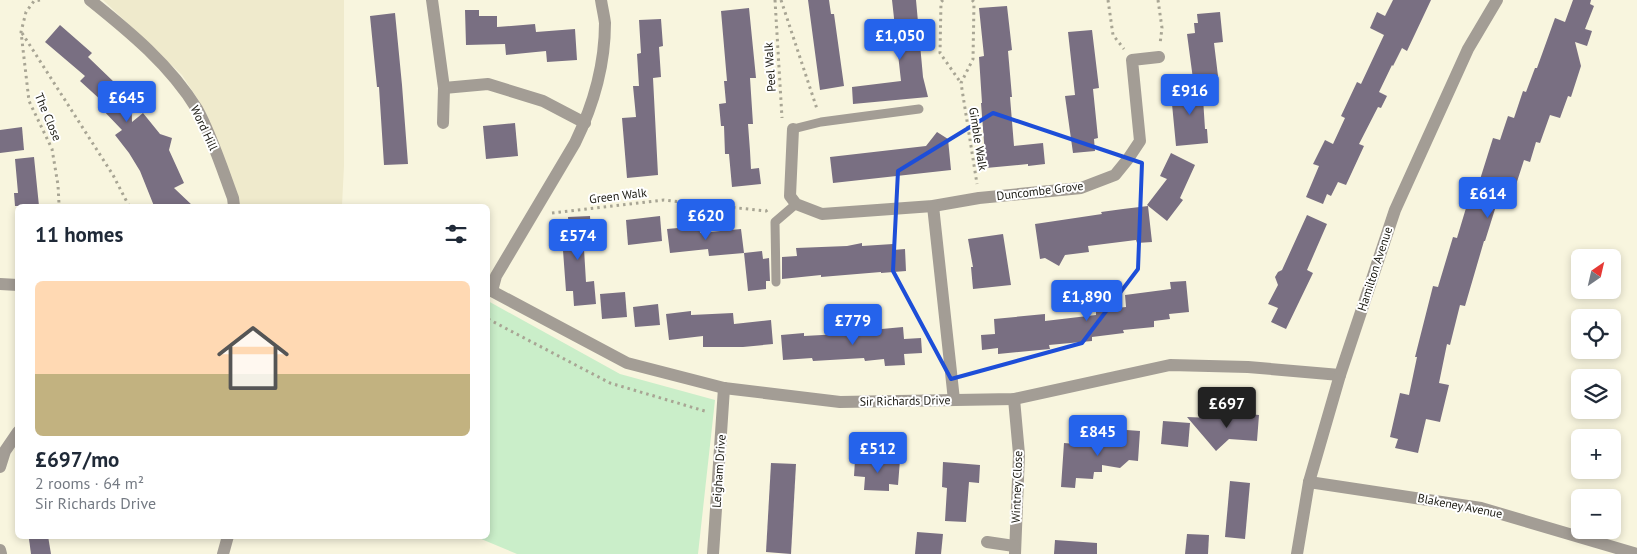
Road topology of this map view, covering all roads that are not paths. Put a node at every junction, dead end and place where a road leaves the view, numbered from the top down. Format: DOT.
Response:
graph roads {
  1 [pos="90,0"];
  2 [pos="432,0"];
  3 [pos="601,0"];
  4 [pos="1497,0"];
  5 [pos="1159,57"];
  6 [pos="444,88"];
  7 [pos="919,109"];
  8 [pos="443,123"];
  9 [pos="584,123"];
  10 [pos="793,129"];
  11 [pos="794,200"];
  12 [pos="233,204"];
  13 [pos="933,206"];
  14 [pos="776,282"];
  15 [pos="0,284"];
  16 [pos="15,285"];
  17 [pos="490,290"];
  18 [pos="1340,375"];
  19 [pos="724,388"];
  20 [pos="1014,399"];
  21 [pos="954,400"];
  22 [pos="15,436"];
  23 [pos="0,467"];
  24 [pos="1309,482"];
  25 [pos="227,539"];
  26 [pos="987,542"];
  27 [pos="0,550"];
  28 [pos="1014,550"];
  29 [pos="1,554"];
  30 [pos="223,554"];
  31 [pos="713,554"];
  32 [pos="1297,554"];
  33 [pos="1637,554"];
  1 -- 12 [label="street, Word Hill"];
  2 -- 6 [label="street"];
  3 -- 9 [label="street"];
  4 -- 18 [label="street, Hamilton Avenue"];
  5 -- 13 [label="street, Duncombe Grove"];
  6 -- 8 [label="street"];
  6 -- 9 [label="street"];
  7 -- 10 [label="lane"];
  9 -- 17 [label="street"];
  10 -- 11 [label="street"];
  11 -- 13 [label="street, Duncombe Grove"];
  11 -- 14 [label="lane"];
  13 -- 21 [label="street"];
  15 -- 16 [label="street"];
  17 -- 19 [label="street, Sir Richards Drive"];
  18 -- 20 [label="street, Sir Richards Drive"];
  18 -- 24 [label="street, Hamilton Avenue"];
  19 -- 21 [label="street, Sir Richards Drive"];
  19 -- 31 [label="street, Leigham Drive"];
  20 -- 21 [label="street, Sir Richards Drive"];
  20 -- 28 [label="street, Wintney Close"];
  22 -- 23 [label="street"];
  24 -- 32 [label="street, Hamilton Avenue"];
  24 -- 33 [label="street, Blakeney Avenue"];
  25 -- 30 [label="street"];
  26 -- 28 [label="street, Wintney Close"];
  27 -- 29 [label="street"];
}
